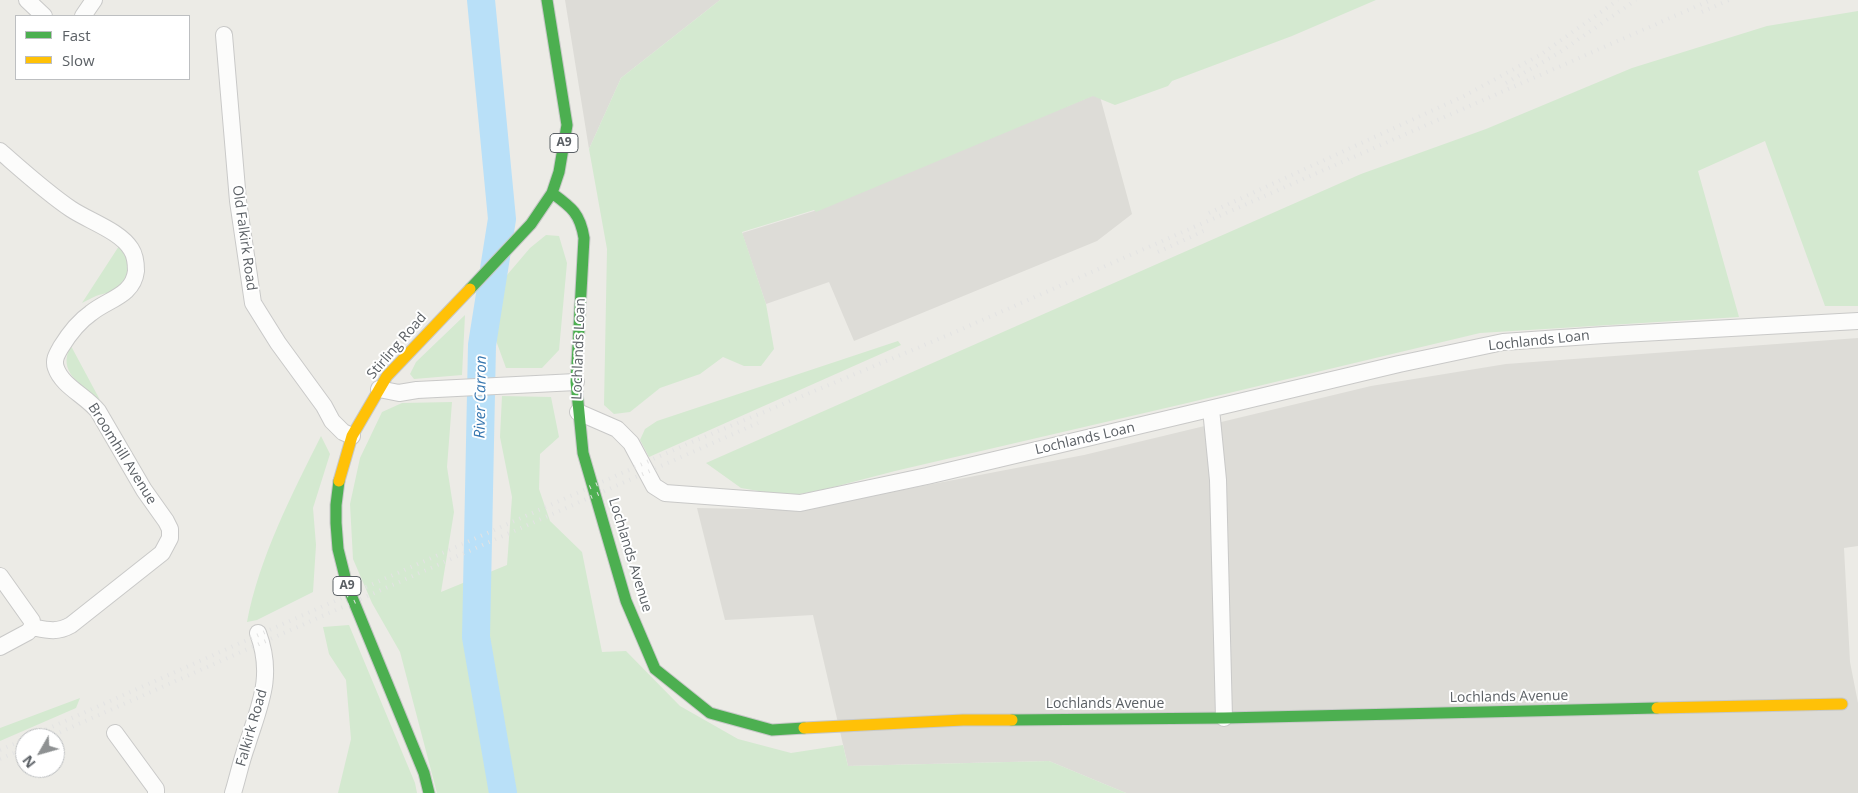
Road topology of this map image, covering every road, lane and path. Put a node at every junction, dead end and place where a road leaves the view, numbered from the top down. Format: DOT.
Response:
graph roads {
  1 [pos="27,0"];
  2 [pos="94,0"];
  3 [pos="547,0"];
  4 [pos="43,15"];
  5 [pos="84,15"];
  6 [pos="224,35"];
  7 [pos="2,157"];
  8 [pos="552,193"];
  9 [pos="1858,321"];
  10 [pos="576,382"];
  11 [pos="379,389"];
  12 [pos="1211,409"];
  13 [pos="578,412"];
  14 [pos="352,436"];
  15 [pos="0,576"];
  16 [pos="32,627"];
  17 [pos="258,633"];
  18 [pos="0,647"];
  19 [pos="1842,704"];
  20 [pos="1224,718"];
  21 [pos="115,733"];
  22 [pos="156,793"];
  23 [pos="233,793"];
  24 [pos="429,793"];
  1 -- 4 [label="street"];
  2 -- 5 [label="street"];
  3 -- 8 [label="street, Stirling Road / A9"];
  6 -- 14 [label="street, Old Falkirk Road"];
  7 -- 16 [label="street, Broomhill Avenue"];
  8 -- 10 [label="street, Lochlands Loan"];
  8 -- 11 [label="street, Stirling Road / A9"];
  9 -- 12 [label="street, Lochlands Loan"];
  10 -- 11 [label="street"];
  10 -- 13 [label="street, Lochlands Loan"];
  11 -- 14 [label="street, Stirling Road / A9"];
  12 -- 13 [label="street, Lochlands Loan"];
  12 -- 20 [label="street"];
  13 -- 20 [label="street, Lochlands Avenue"];
  14 -- 24 [label="street, Stirling Road / A9"];
  15 -- 16 [label="street"];
  16 -- 18 [label="street"];
  17 -- 23 [label="street, Falkirk Road"];
  19 -- 20 [label="street, Lochlands Avenue"];
  21 -- 22 [label="street"];
}
